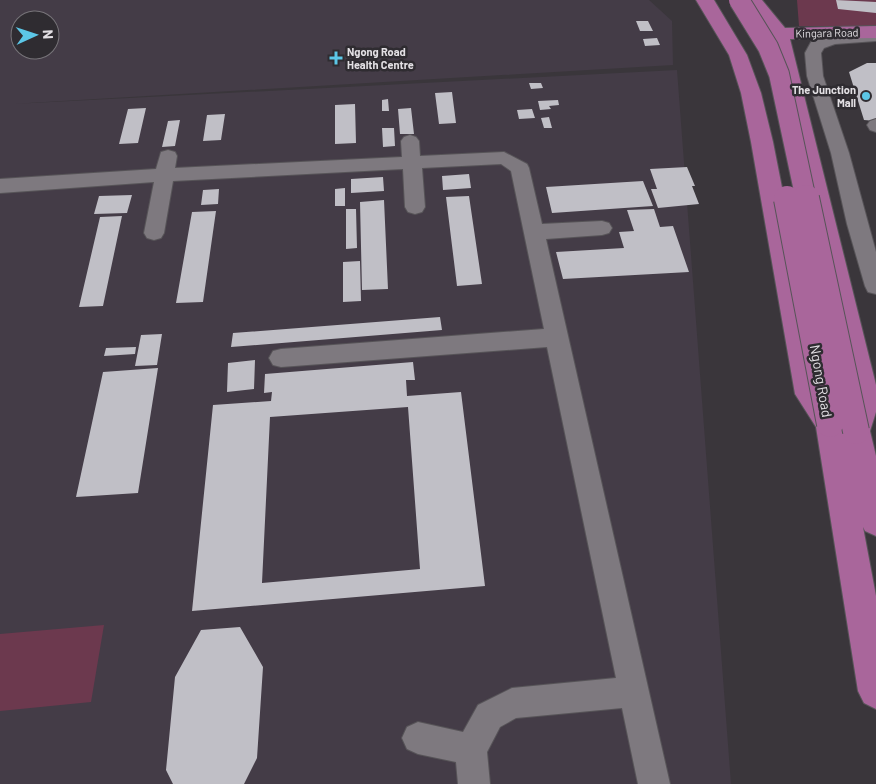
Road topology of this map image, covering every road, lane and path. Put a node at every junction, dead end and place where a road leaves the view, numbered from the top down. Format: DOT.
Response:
graph roads {
  1 [pos="705,0"];
  2 [pos="722,0"];
  3 [pos="739,0"];
  4 [pos="753,0"];
  5 [pos="876,32"];
  6 [pos="726,34"];
  7 [pos="779,34"];
  8 [pos="876,36"];
  9 [pos="785,60"];
  10 [pos="410,141"];
  11 [pos="412,163"];
  12 [pos="166,165"];
  13 [pos="846,179"];
  14 [pos="0,186"];
  15 [pos="416,207"];
  16 [pos="602,228"];
  17 [pos="533,232"];
  18 [pos="154,233"];
  19 [pos="875,284"];
  20 [pos="555,337"];
  21 [pos="281,358"];
  22 [pos="843,427"];
  23 [pos="875,506"];
  24 [pos="876,691"];
  25 [pos="633,692"];
  26 [pos="418,738"];
  27 [pos="471,750"];
  28 [pos="474,784"];
  29 [pos="654,784"];
  1 -- 6 [label="main road, Ngong Road"];
  2 -- 22 [label="main road, Ngong Road, bridge"];
  3 -- 22 [label="main road, Ngong Road, bridge"];
  4 -- 7 [label="main road"];
  5 -- 7 [label="main road, Kingara Road"];
  6 -- 7 [label="main road, Kingara Road"];
  6 -- 22 [label="main road, Ngong Road"];
  7 -- 9 [label="main road"];
  8 -- 13 [label="lane"];
  9 -- 13 [label="lane"];
  9 -- 22 [label="main road"];
  10 -- 11 [label="lane"];
  11 -- 12 [label="lane"];
  11 -- 15 [label="lane"];
  11 -- 17 [label="lane"];
  12 -- 14 [label="lane"];
  12 -- 18 [label="lane"];
  13 -- 19 [label="lane"];
  16 -- 17 [label="lane"];
  17 -- 20 [label="lane"];
  20 -- 21 [label="lane"];
  20 -- 25 [label="lane"];
  22 -- 23 [label="main road, Ngong Road"];
  22 -- 24 [label="main road"];
  25 -- 27 [label="lane"];
  25 -- 29 [label="lane"];
  26 -- 27 [label="lane"];
  27 -- 28 [label="lane"];
}
